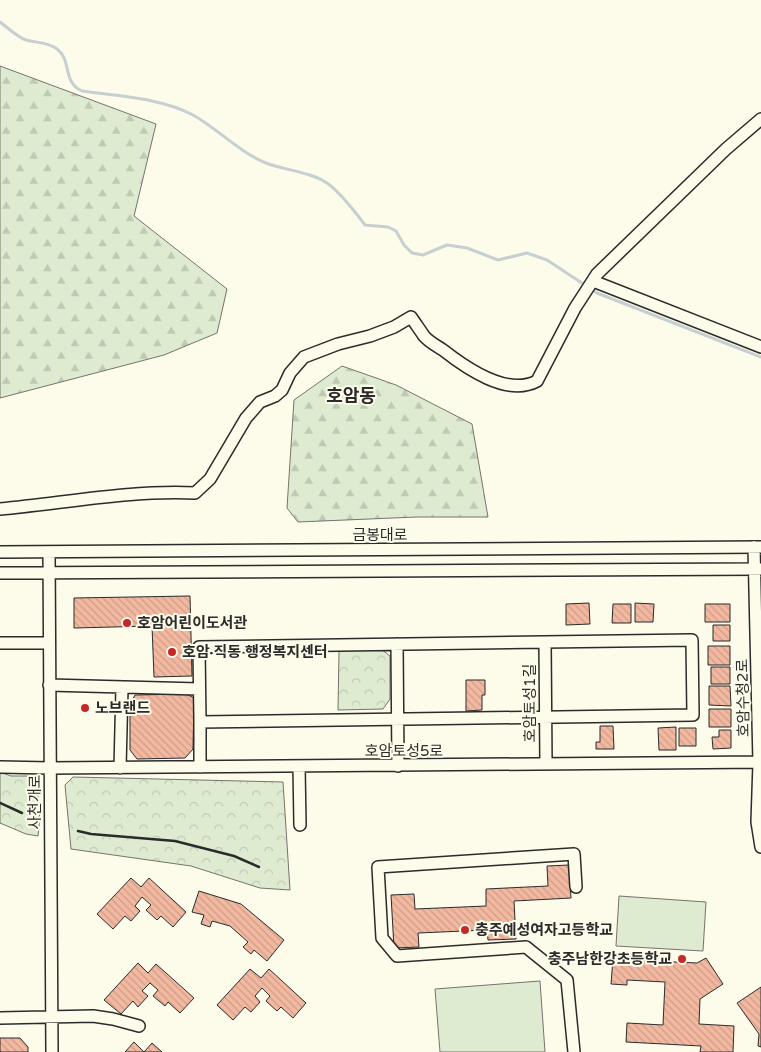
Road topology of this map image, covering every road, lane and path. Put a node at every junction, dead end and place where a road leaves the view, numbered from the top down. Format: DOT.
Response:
graph roads {
  1 [pos="761,119"];
  2 [pos="592,281"];
  3 [pos="761,347"];
  4 [pos="0,509"];
  5 [pos="758,547"];
  6 [pos="0,552"];
  7 [pos="49,552"];
  8 [pos="758,570"];
  9 [pos="0,573"];
  10 [pos="48,573"];
  11 [pos="49,642"];
  12 [pos="545,642"];
  13 [pos="0,643"];
  14 [pos="397,644"];
  15 [pos="49,686"];
  16 [pos="122,688"];
  17 [pos="199,689"];
  18 [pos="545,717"];
  19 [pos="397,719"];
  20 [pos="200,722"];
  21 [pos="760,762"];
  22 [pos="546,764"];
  23 [pos="300,766"];
  24 [pos="398,766"];
  25 [pos="0,767"];
  26 [pos="200,767"];
  27 [pos="50,768"];
  28 [pos="120,768"];
  29 [pos="300,825"];
  30 [pos="761,847"];
  31 [pos="576,888"];
  32 [pos="0,1018"];
  33 [pos="52,1018"];
  34 [pos="139,1026"];
  35 [pos="52,1052"];
  36 [pos="574,1052"];
  1 -- 2 [label="street"];
  2 -- 3 [label="street"];
  2 -- 4 [label="street"];
  5 -- 7 [label="street, 금봉대로"];
  5 -- 8 [label="street, 호암수청2로"];
  6 -- 7 [label="street, 금봉대로"];
  7 -- 10 [label="street, 사천개로"];
  8 -- 10 [label="street"];
  8 -- 21 [label="street, 호암수청2로"];
  9 -- 10 [label="street"];
  10 -- 11 [label="street, 사천개로"];
  11 -- 13 [label="street"];
  11 -- 15 [label="street, 사천개로"];
  12 -- 14 [label="street"];
  12 -- 18 [label="street, 호암토성1길"];
  12 -- 18 [label="street"];
  14 -- 17 [label="street"];
  14 -- 19 [label="street"];
  15 -- 16 [label="street"];
  15 -- 27 [label="street, 사천개로"];
  16 -- 17 [label="street"];
  16 -- 28 [label="street"];
  17 -- 20 [label="street"];
  18 -- 19 [label="street"];
  18 -- 22 [label="street, 호암토성1길"];
  19 -- 20 [label="street"];
  19 -- 24 [label="street"];
  20 -- 26 [label="street"];
  21 -- 22 [label="street, 호암토성5로"];
  21 -- 30 [label="street, 호암수청2로"];
  22 -- 24 [label="street, 호암토성5로"];
  23 -- 24 [label="street, 호암토성5로"];
  23 -- 26 [label="street, 호암토성5로"];
  23 -- 29 [label="street"];
  25 -- 27 [label="street, 호암토성5로"];
  26 -- 28 [label="street, 호암토성5로"];
  27 -- 28 [label="street, 호암토성5로"];
  27 -- 33 [label="street, 사천개로"];
  31 -- 36 [label="street"];
  32 -- 33 [label="street"];
  33 -- 34 [label="street"];
  33 -- 35 [label="street, 사천개로"];
}
